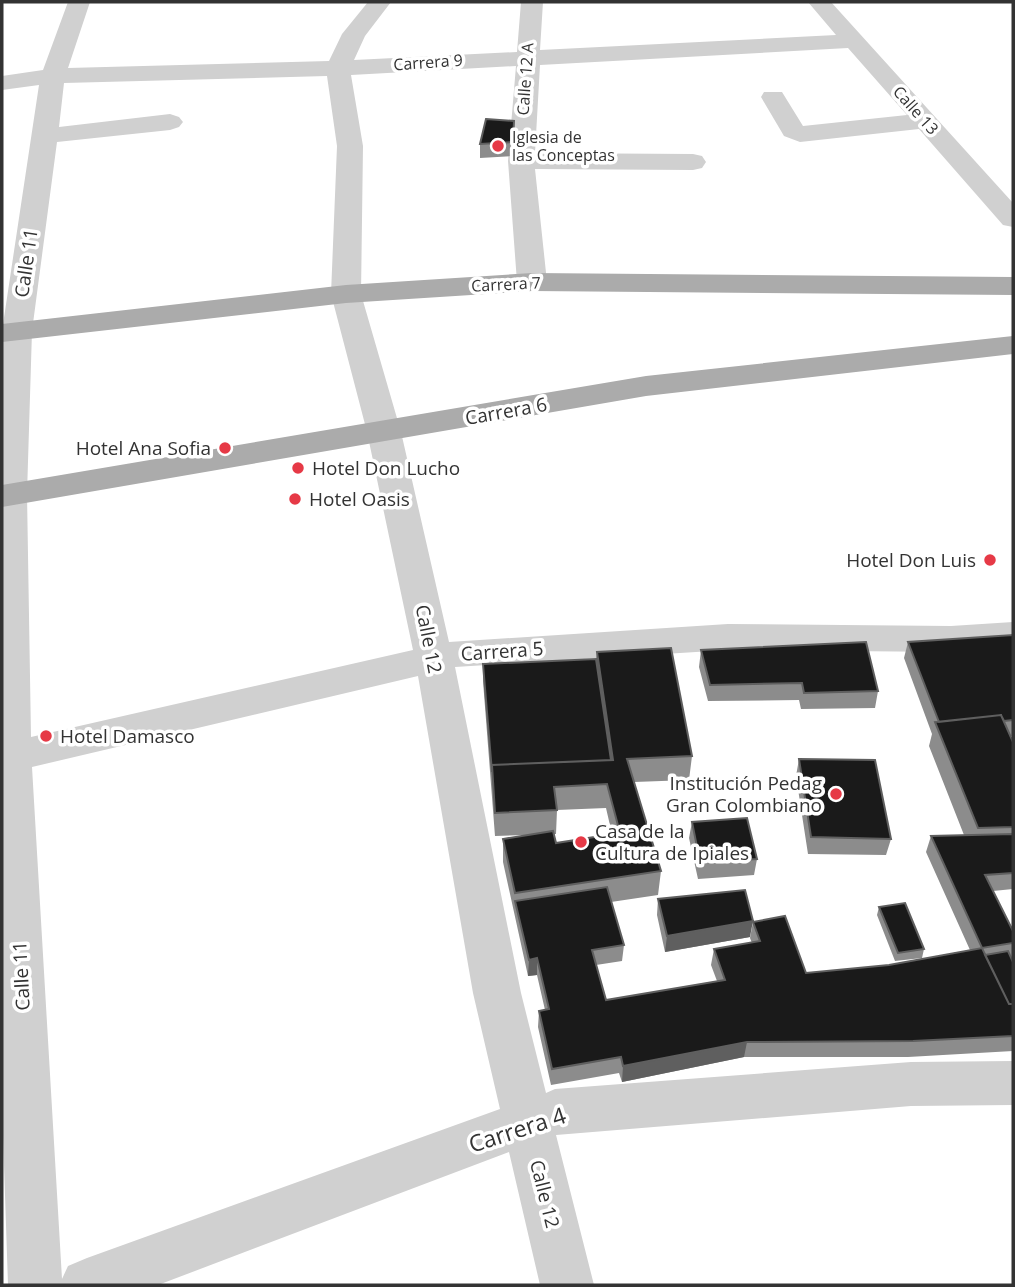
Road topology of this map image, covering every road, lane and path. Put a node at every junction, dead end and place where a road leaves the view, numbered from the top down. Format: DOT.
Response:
graph roads {
  1 [pos="79,2"];
  2 [pos="380,2"];
  3 [pos="532,2"];
  4 [pos="819,2"];
  5 [pos="854,41"];
  6 [pos="526,56"];
  7 [pos="338,68"];
  8 [pos="53,76"];
  9 [pos="2,83"];
  10 [pos="773,97"];
  11 [pos="926,121"];
  12 [pos="170,122"];
  13 [pos="45,136"];
  14 [pos="521,161"];
  15 [pos="693,162"];
  16 [pos="1013,219"];
  17 [pos="532,282"];
  18 [pos="1013,286"];
  19 [pos="346,294"];
  20 [pos="9,332"];
  21 [pos="1013,345"];
  22 [pos="384,432"];
  23 [pos="6,495"];
  24 [pos="1013,635"];
  25 [pos="434,659"];
  26 [pos="7,758"];
  27 [pos="1013,1083"];
  28 [pos="528,1122"];
  29 [pos="35,1285"];
  30 [pos="87,1285"];
  31 [pos="568,1285"];
  1 -- 8 [label="street, Calle 11"];
  2 -- 7 [label="street"];
  3 -- 6 [label="street, Calle 12 A"];
  4 -- 5 [label="street, Calle 13"];
  5 -- 6 [label="street, Carrera 9"];
  5 -- 11 [label="street, Calle 13"];
  6 -- 7 [label="street, Carrera 9"];
  6 -- 14 [label="street, Calle 12 A"];
  7 -- 8 [label="street, Carrera 9"];
  7 -- 19 [label="street, Calle 12"];
  8 -- 9 [label="street, Carrera 9"];
  8 -- 13 [label="street, Calle 11"];
  10 -- 11 [label="street"];
  11 -- 16 [label="street, Calle 13"];
  12 -- 13 [label="street"];
  13 -- 20 [label="street, Calle 11"];
  14 -- 15 [label="street"];
  14 -- 17 [label="street, Calle 12 A"];
  17 -- 18 [label="main road, Carrera 7"];
  17 -- 19 [label="main road, Carrera 7"];
  19 -- 20 [label="main road, Carrera 7"];
  19 -- 22 [label="street, Calle 12"];
  20 -- 23 [label="street, Calle 11"];
  21 -- 22 [label="main road, Carrera 6"];
  22 -- 23 [label="main road, Carrera 6"];
  22 -- 25 [label="street, Calle 12"];
  23 -- 26 [label="street, Calle 11"];
  24 -- 25 [label="street, Carrera 5"];
  25 -- 26 [label="street, Carrera 5"];
  25 -- 28 [label="street, Calle 12"];
  26 -- 29 [label="street, Calle 11"];
  27 -- 28 [label="street, Carrera 4"];
  28 -- 30 [label="street, Carrera 4"];
  28 -- 31 [label="street, Calle 12"];
}
